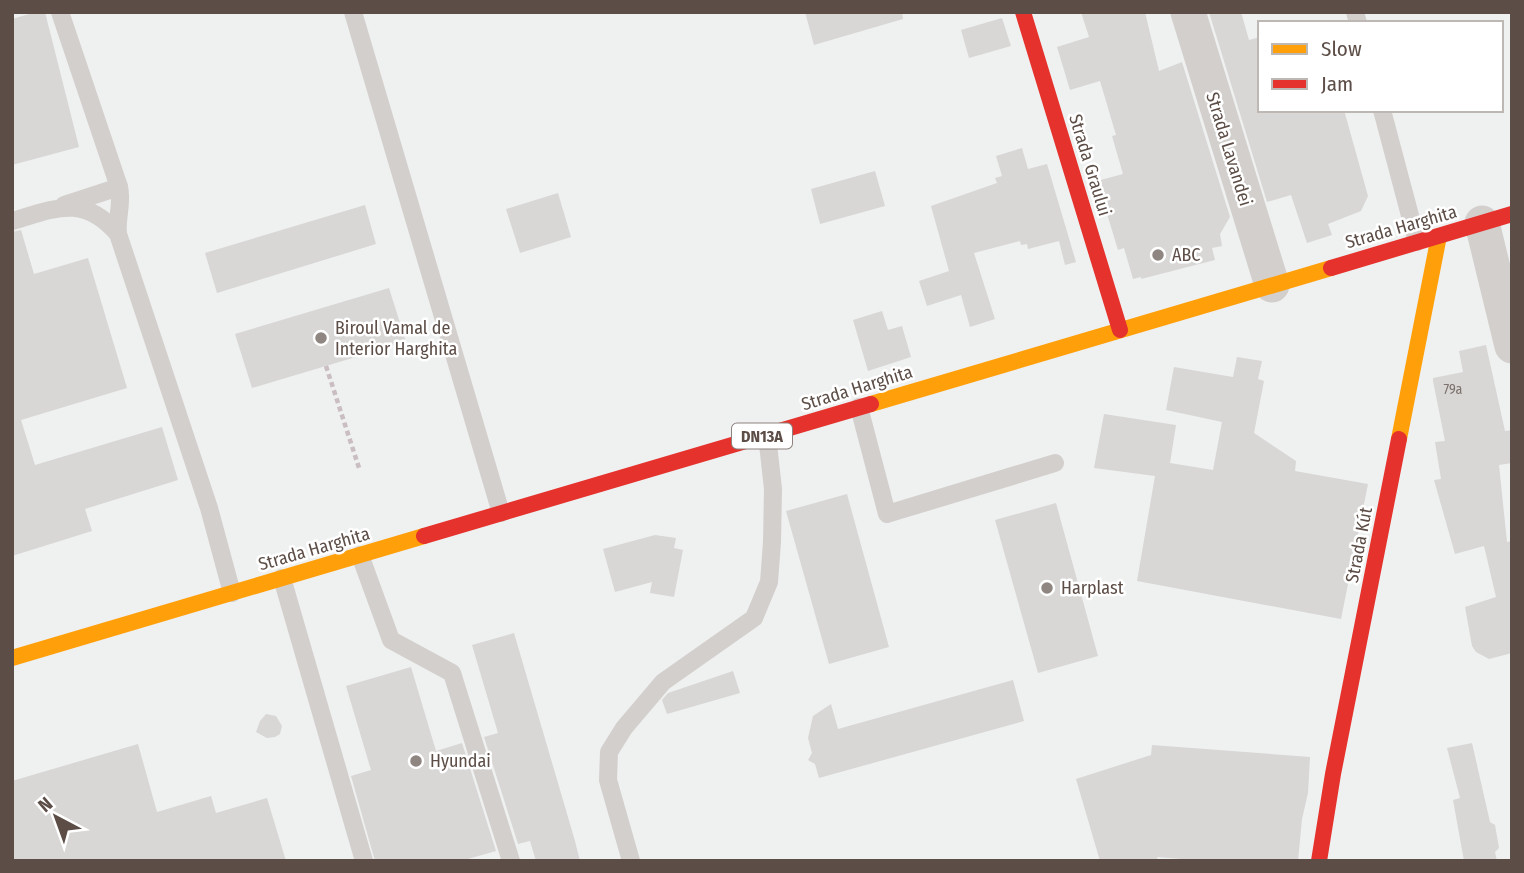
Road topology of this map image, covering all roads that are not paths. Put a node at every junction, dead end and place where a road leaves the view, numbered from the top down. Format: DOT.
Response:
graph roads {
  1 [pos="61,12"];
  2 [pos="353,12"];
  3 [pos="1023,12"];
  4 [pos="1188,12"];
  5 [pos="1383,112"];
  6 [pos="119,187"];
  7 [pos="51,210"];
  8 [pos="1497,219"];
  9 [pos="12,221"];
  10 [pos="118,234"];
  11 [pos="1439,236"];
  12 [pos="1417,242"];
  13 [pos="1272,285"];
  14 [pos="1120,330"];
  15 [pos="1512,346"];
  16 [pos="859,407"];
  17 [pos="767,435"];
  18 [pos="1055,463"];
  19 [pos="501,513"];
  20 [pos="359,555"];
  21 [pos="282,578"];
  22 [pos="232,593"];
  23 [pos="12,658"];
  24 [pos="364,861"];
  25 [pos="511,861"];
  26 [pos="631,861"];
  27 [pos="1319,861"];
  1 -- 6 [label="lane"];
  2 -- 19 [label="lane"];
  3 -- 14 [label="main road, Strada Graului"];
  4 -- 13 [label="street, Strada Lavandei"];
  5 -- 12 [label="lane"];
  6 -- 7 [label="lane"];
  6 -- 10 [label="lane"];
  7 -- 9 [label="lane"];
  7 -- 10 [label="lane"];
  8 -- 11 [label="main road, Strada Harghita / DN13A"];
  8 -- 15 [label="street"];
  10 -- 22 [label="lane"];
  11 -- 12 [label="main road, Strada Harghita / DN13A"];
  11 -- 27 [label="main road, Strada Kút"];
  12 -- 13 [label="main road, Strada Harghita / DN13A"];
  13 -- 14 [label="main road, Strada Harghita / DN13A"];
  14 -- 16 [label="main road, Strada Harghita / DN13A"];
  16 -- 17 [label="main road, Strada Harghita / DN13A"];
  16 -- 18 [label="lane"];
  17 -- 19 [label="main road, Strada Harghita / DN13A"];
  17 -- 26 [label="lane"];
  19 -- 20 [label="main road, Strada Harghita / DN13A"];
  20 -- 21 [label="main road, Strada Harghita / DN13A"];
  20 -- 25 [label="lane"];
  21 -- 22 [label="main road, Strada Harghita / DN13A"];
  21 -- 24 [label="lane"];
  22 -- 23 [label="main road, Strada Harghita / DN13A"];
}
